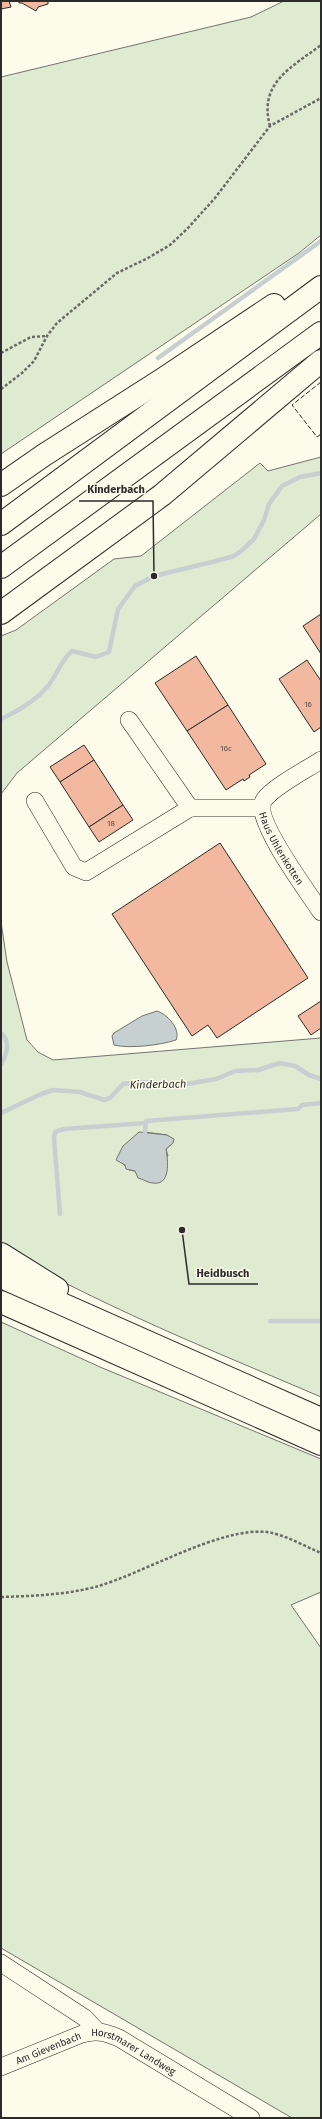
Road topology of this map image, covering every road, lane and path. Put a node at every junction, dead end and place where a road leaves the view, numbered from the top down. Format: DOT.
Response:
graph roads {
  1 [pos="321,45"];
  2 [pos="321,98"];
  3 [pos="270,126"];
  4 [pos="321,280"];
  5 [pos="321,288"];
  6 [pos="321,333"];
  7 [pos="47,336"];
  8 [pos="1,353"];
  9 [pos="321,361"];
  10 [pos="1,389"];
  11 [pos="1,485"];
  12 [pos="1,524"];
  13 [pos="1,567"];
  14 [pos="6,610"];
  15 [pos="129,720"];
  16 [pos="321,760"];
  17 [pos="35,801"];
  18 [pos="190,808"];
  19 [pos="262,808"];
  20 [pos="321,912"];
  21 [pos="1,1254"];
  22 [pos="1,1277"];
  23 [pos="1,1302"];
  24 [pos="188,1361"];
  25 [pos="321,1419"];
  26 [pos="321,1444"];
  27 [pos="321,1553"];
  28 [pos="1,1597"];
  29 [pos="1,1963"];
  30 [pos="97,2031"];
  31 [pos="1,2067"];
  32 [pos="251,2118"];
  1 -- 3 [label="path"];
  2 -- 3 [label="path"];
  3 -- 7 [label="path"];
  4 -- 11 [label="highway"];
  5 -- 12 [label="highway"];
  6 -- 13 [label="highway"];
  7 -- 8 [label="path"];
  7 -- 10 [label="path"];
  9 -- 14 [label="highway"];
  15 -- 18 [label="street"];
  16 -- 19 [label="street, Haus Uhlenkotten"];
  17 -- 18 [label="street"];
  18 -- 19 [label="street"];
  19 -- 20 [label="street, Haus Uhlenkotten"];
  21 -- 24 [label="highway"];
  22 -- 24 [label="highway"];
  23 -- 26 [label="highway"];
  24 -- 25 [label="highway"];
  27 -- 28 [label="path"];
  29 -- 30 [label="street, Horstmarer Landweg"];
  30 -- 31 [label="street, Am Gievenbach"];
  30 -- 32 [label="street, Horstmarer Landweg"];
}
